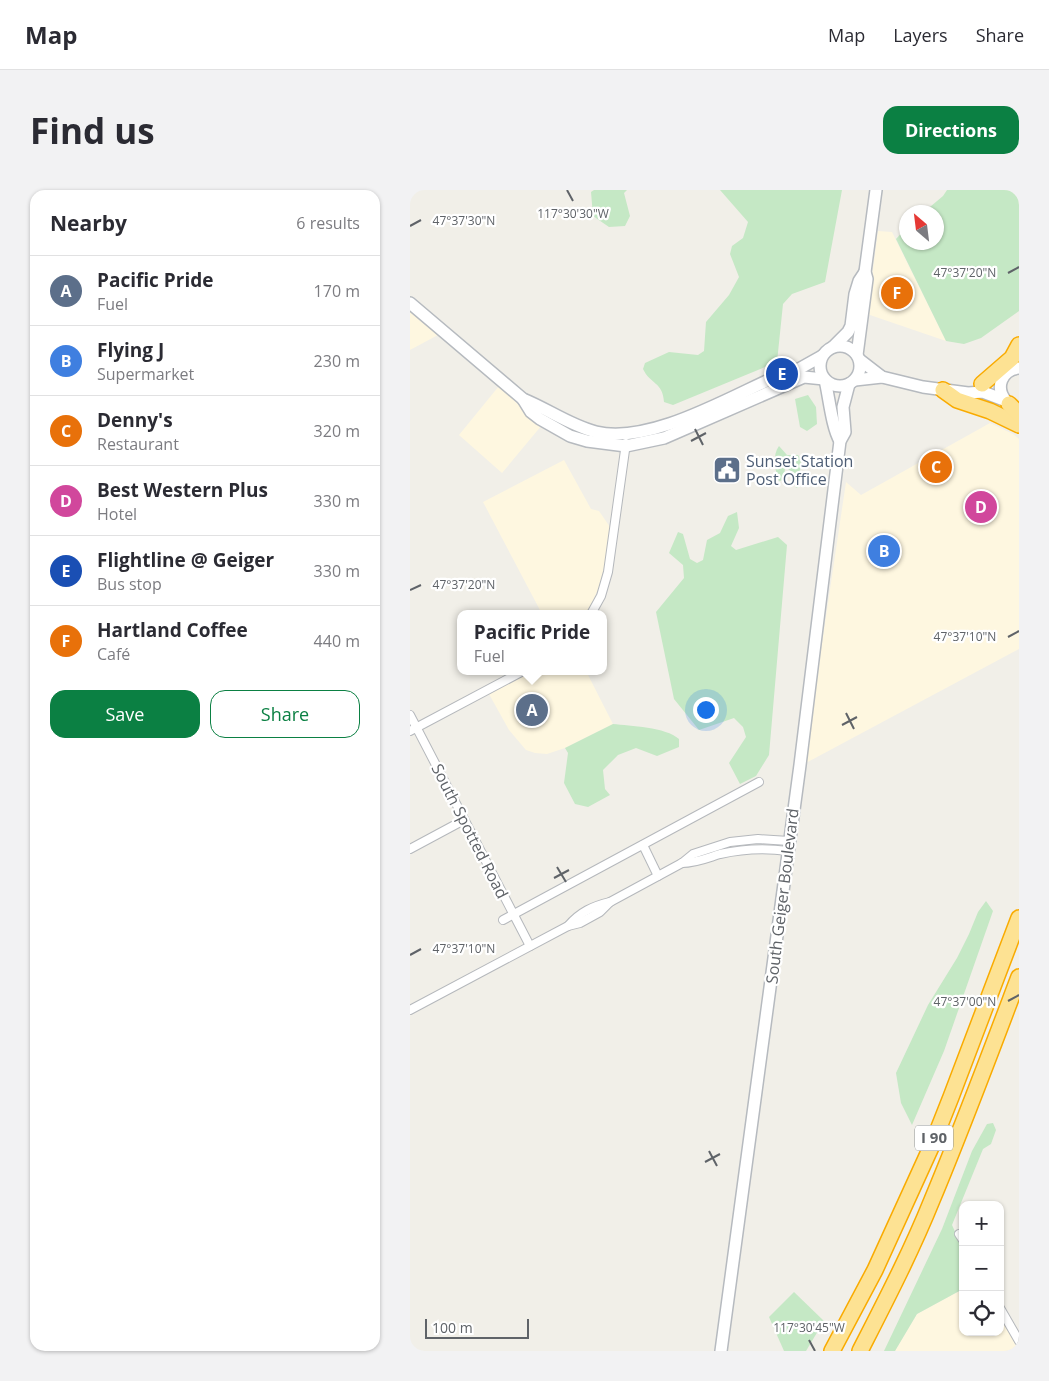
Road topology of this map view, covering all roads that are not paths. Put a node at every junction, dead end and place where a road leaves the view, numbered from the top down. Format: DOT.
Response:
graph roads {
  1 [pos="876,190"];
  2 [pos="865,272"];
  3 [pos="410,303"];
  4 [pos="1019,346"];
  5 [pos="833,347"];
  6 [pos="822,356"];
  7 [pos="858,358"];
  8 [pos="1014,369"];
  9 [pos="882,377"];
  10 [pos="824,380"];
  11 [pos="852,382"];
  12 [pos="982,384"];
  13 [pos="948,390"];
  14 [pos="523,399"];
  15 [pos="1013,406"];
  16 [pos="1019,425"];
  17 [pos="627,434"];
  18 [pos="840,441"];
  19 [pos="626,446"];
  20 [pos="593,610"];
  21 [pos="516,675"];
  22 [pos="410,716"];
  23 [pos="413,729"];
  24 [pos="759,782"];
  25 [pos="464,820"];
  26 [pos="643,845"];
  27 [pos="788,846"];
  28 [pos="410,849"];
  29 [pos="658,876"];
  30 [pos="513,915"];
  31 [pos="1019,918"];
  32 [pos="503,920"];
  33 [pos="530,946"];
  34 [pos="1019,977"];
  35 [pos="410,1010"];
  36 [pos="1004,1315"];
  37 [pos="1019,1341"];
  38 [pos="721,1351"];
  39 [pos="832,1351"];
  40 [pos="860,1351"];
  1 -- 2 [label="street"];
  2 -- 5 [label="street"];
  2 -- 7 [label="street"];
  3 -- 14 [label="street"];
  4 -- 12 [label="highway"];
  5 -- 6 [label="street"];
  5 -- 7 [label="street"];
  6 -- 10 [label="street"];
  6 -- 17 [label="street"];
  7 -- 9 [label="street"];
  7 -- 11 [label="street"];
  8 -- 12 [label="street"];
  8 -- 15 [label="street"];
  9 -- 11 [label="street"];
  9 -- 13 [label="street"];
  10 -- 11 [label="street"];
  10 -- 18 [label="street, South Geiger Boulevard"];
  10 -- 19 [label="street"];
  11 -- 18 [label="street, South Geiger Boulevard"];
  12 -- 13 [label="street"];
  13 -- 15 [label="street"];
  13 -- 16 [label="highway"];
  14 -- 17 [label="street"];
  14 -- 19 [label="street"];
  17 -- 19 [label="street"];
  18 -- 27 [label="street, South Geiger Boulevard"];
  19 -- 20 [label="street"];
  21 -- 23 [label="street"];
  22 -- 23 [label="street, South Spotted Road"];
  23 -- 25 [label="street, South Spotted Road"];
  24 -- 26 [label="street"];
  25 -- 28 [label="street"];
  25 -- 30 [label="street, South Spotted Road"];
  26 -- 29 [label="street"];
  26 -- 30 [label="street"];
  27 -- 29 [label="street"];
  27 -- 38 [label="street, South Geiger Boulevard"];
  29 -- 33 [label="street"];
  30 -- 32 [label="street"];
  30 -- 33 [label="street, South Spotted Road"];
  31 -- 39 [label="highway, I 90"];
  33 -- 35 [label="street"];
  34 -- 40 [label="highway, I 90"];
  36 -- 37 [label="street"];
}
